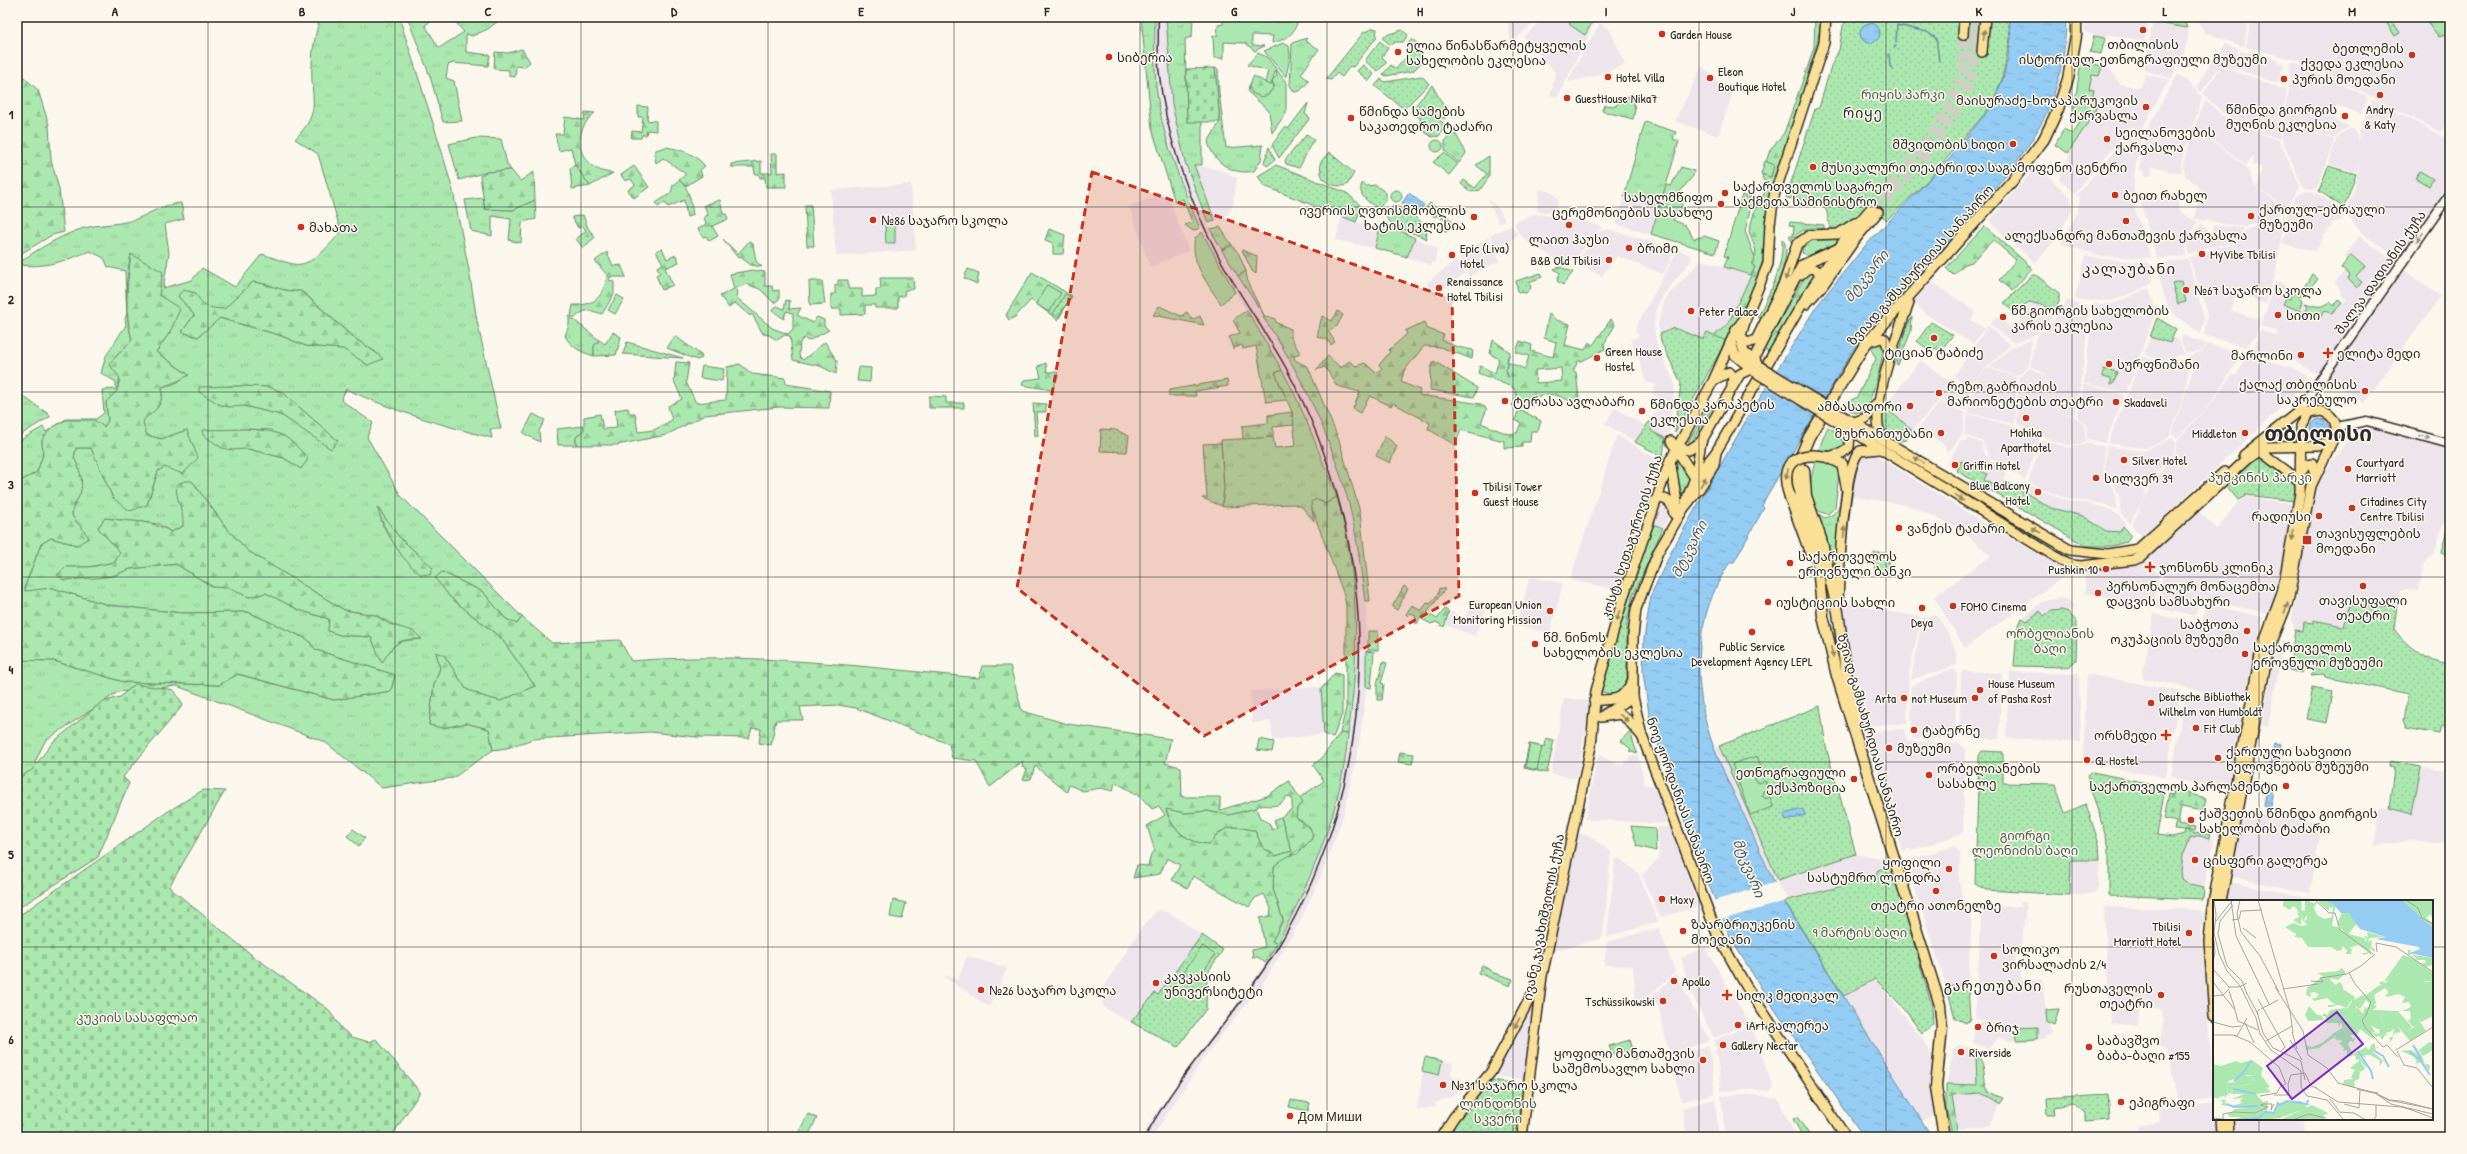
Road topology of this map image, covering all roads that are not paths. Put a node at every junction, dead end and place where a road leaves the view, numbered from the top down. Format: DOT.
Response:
graph roads {
  1 [pos="1826,17"];
  2 [pos="1964,17"];
  3 [pos="1985,17"];
  4 [pos="2076,17"];
  5 [pos="2081,17"];
  6 [pos="1963,35"];
  7 [pos="1982,52"];
  8 [pos="2450,194"];
  9 [pos="1864,216"];
  10 [pos="1801,239"];
  11 [pos="1854,241"];
  12 [pos="1839,249"];
  13 [pos="1813,259"];
  14 [pos="1821,277"];
  15 [pos="1792,286"];
  16 [pos="1802,307"];
  17 [pos="1747,315"];
  18 [pos="1896,319"];
  19 [pos="1741,335"];
  20 [pos="1875,340"];
  21 [pos="1731,342"];
  22 [pos="1891,356"];
  23 [pos="1755,368"];
  24 [pos="1713,381"];
  25 [pos="1732,387"];
  26 [pos="2312,394"];
  27 [pos="1878,400"];
  28 [pos="2298,412"];
  29 [pos="2309,413"];
  30 [pos="1846,423"];
  31 [pos="2301,430"];
  32 [pos="1682,437"];
  33 [pos="2334,437"];
  34 [pos="1886,440"];
  35 [pos="1674,444"];
  36 [pos="2450,444"];
  37 [pos="2314,445"];
  38 [pos="1699,447"];
  39 [pos="1898,447"];
  40 [pos="2299,447"];
  41 [pos="1879,449"];
  42 [pos="1686,450"];
  43 [pos="2260,451"];
  44 [pos="1716,452"];
  45 [pos="1828,457"];
  46 [pos="1892,457"];
  47 [pos="1670,460"];
  48 [pos="2301,472"];
  49 [pos="2315,477"];
  50 [pos="1695,478"];
  51 [pos="2301,482"];
  52 [pos="1847,488"];
  53 [pos="1654,502"];
  54 [pos="1680,515"];
  55 [pos="2070,550"];
  56 [pos="2062,560"];
  57 [pos="1818,574"];
  58 [pos="1820,591"];
  59 [pos="1836,595"];
  60 [pos="1632,682"];
  61 [pos="1633,697"];
  62 [pos="1594,701"];
  63 [pos="1601,717"];
  64 [pos="1595,725"];
  65 [pos="1642,736"];
  66 [pos="1576,822"];
  67 [pos="2214,900"];
  68 [pos="2221,900"];
  69 [pos="2213,904"];
  70 [pos="1542,976"];
  71 [pos="1540,997"];
  72 [pos="1530,998"];
  73 [pos="2213,1004"];
  74 [pos="2222,1120"];
  75 [pos="2229,1120"];
  76 [pos="1441,1137"];
  77 [pos="1522,1137"];
  78 [pos="1846,1137"];
  79 [pos="1944,1137"];
  80 [pos="1950,1137"];
  81 [pos="2223,1137"];
  82 [pos="2230,1137"];
  1 -- 17 [label="main road"];
  2 -- 6 [label="main road"];
  7 -- 3 [label="main road, one-way"];
  4 -- 18 [label="highway, ზვიად გამსახურდიას სანაპირო"];
  5 -- 18 [label="highway, ზვიად გამსახურდიას სანაპირო"];
  8 -- 26 [label="main road, შალვა დადიანის ქუჩა, one-way"];
  9 -- 10 [label="main road"];
  9 -- 11 [label="main road, ნოე ჟორდანიას სანაპირო"];
  9 -- 12 [label="main road, ნოე ჟორდანიას სანაპირო"];
  10 -- 13 [label="main road"];
  10 -- 19 [label="main road, one-way"];
  11 -- 12 [label="main road"];
  11 -- 16 [label="main road, ნოე ჟორდანიას სანაპირო"];
  12 -- 13 [label="main road"];
  12 -- 14 [label="main road, ნოე ჟორდანიას სანაპირო"];
  13 -- 15 [label="main road"];
  14 -- 15 [label="main road"];
  14 -- 16 [label="main road, ნოე ჟორდანიას სანაპირო"];
  15 -- 23 [label="main road"];
  16 -- 44 [label="main road, ნოე ჟორდანიას სანაპირო"];
  17 -- 19 [label="main road"];
  17 -- 21 [label="main road, კოსტა ხეთაგუროვის ქუჩა"];
  18 -- 20 [label="highway, ზვიად გამსახურდიას სანაპირო"];
  18 -- 22 [label="main road"];
  18 -- 57 [label="highway, ზვიად გამსახურდიას სანაპირო"];
  19 -- 23 [label="main road"];
  20 -- 22 [label="main road"];
  20 -- 59 [label="highway, ზვიად გამსახურდიას სანაპირო"];
  21 -- 23 [label="main road"];
  21 -- 24 [label="main road, კოსტა ხეთაგუროვის ქუჩა"];
  22 -- 27 [label="main road"];
  23 -- 25 [label="main road"];
  23 -- 30 [label="main road, bridge"];
  24 -- 25 [label="main road"];
  24 -- 32 [label="main road, კოსტა ხეთაგუროვის ქუჩა"];
  25 -- 38 [label="main road"];
  26 -- 28 [label="main road"];
  26 -- 29 [label="main road"];
  27 -- 30 [label="main road"];
  27 -- 34 [label="main road"];
  28 -- 29 [label="main road"];
  28 -- 55 [label="main road"];
  29 -- 31 [label="main road"];
  29 -- 33 [label="main road"];
  30 -- 34 [label="main road"];
  30 -- 41 [label="main road"];
  30 -- 45 [label="main road"];
  31 -- 37 [label="main road"];
  31 -- 40 [label="main road"];
  32 -- 35 [label="main road, კოსტა ხეთაგუროვის ქუჩა"];
  32 -- 42 [label="main road"];
  33 -- 36 [label="main road, one-way"];
  33 -- 37 [label="main road"];
  33 -- 49 [label="main road"];
  34 -- 39 [label="main road"];
  35 -- 42 [label="main road"];
  35 -- 47 [label="main road, კოსტა ხეთაგუროვის ქუჩა"];
  35 -- 50 [label="main road"];
  37 -- 40 [label="main road"];
  38 -- 42 [label="main road"];
  38 -- 44 [label="main road"];
  38 -- 50 [label="main road"];
  39 -- 46 [label="main road"];
  55 -- 39 [label="main road, one-way"];
  40 -- 43 [label="main road"];
  40 -- 48 [label="main road"];
  41 -- 46 [label="main road"];
  41 -- 52 [label="main road"];
  43 -- 51 [label="main road"];
  43 -- 56 [label="main road"];
  44 -- 50 [label="main road, ნოე ჟორდანიას სანაპირო"];
  54 -- 44 [label="main road, ნოე ჟორდანიას სანაპირო, one-way"];
  45 -- 52 [label="highway"];
  45 -- 57 [label="highway, one-way, bridge"];
  46 -- 56 [label="main road, one-way"];
  47 -- 53 [label="main road, კოსტა ხეთაგუროვის ქუჩა"];
  47 -- 54 [label="main road"];
  48 -- 49 [label="main road"];
  48 -- 51 [label="main road"];
  68 -- 49 [label="main road, one-way"];
  50 -- 54 [label="main road"];
  51 -- 67 [label="main road, one-way"];
  59 -- 52 [label="main road, one-way"];
  53 -- 54 [label="main road"];
  53 -- 62 [label="main road, კოსტა ხეთაგუროვის ქუჩა, one-way"];
  54 -- 60 [label="main road, ნოე ჟორდანიას სანაპირო"];
  55 -- 56 [label="main road"];
  57 -- 58 [label="highway, ზვიად გამსახურდიას სანაპირო"];
  58 -- 59 [label="highway"];
  58 -- 79 [label="highway, ზვიად გამსახურდიას სანაპირო, one-way"];
  59 -- 80 [label="highway, ზვიად გამსახურდიას სანაპირო"];
  60 -- 61 [label="main road, ნოე ჟორდანიას სანაპირო"];
  60 -- 62 [label="main road"];
  61 -- 63 [label="main road"];
  61 -- 65 [label="main road, ნოე ჟორდანიას სანაპირო"];
  62 -- 64 [label="main road, კოსტა ხეთაგუროვის ქუჩა"];
  63 -- 64 [label="main road"];
  63 -- 65 [label="main road, one-way"];
  64 -- 66 [label="main road, კოსტა ხეთაგუროვის ქუჩა"];
  65 -- 78 [label="main road, ნოე ჟორდანიას სანაპირო"];
  66 -- 70 [label="main road, ივანე ჯავახიშვილის ქუჩა"];
  69 -- 73 [label="main road, one-way"];
  70 -- 71 [label="main road, ივანე ჯავახიშვილის ქუჩა"];
  70 -- 72 [label="main road"];
  71 -- 72 [label="main road"];
  71 -- 77 [label="main road, ივანე ჯავახიშვილის ქუჩა"];
  72 -- 76 [label="main road, one-way"];
  74 -- 81 [label="main road"];
  75 -- 82 [label="main road"];
}
